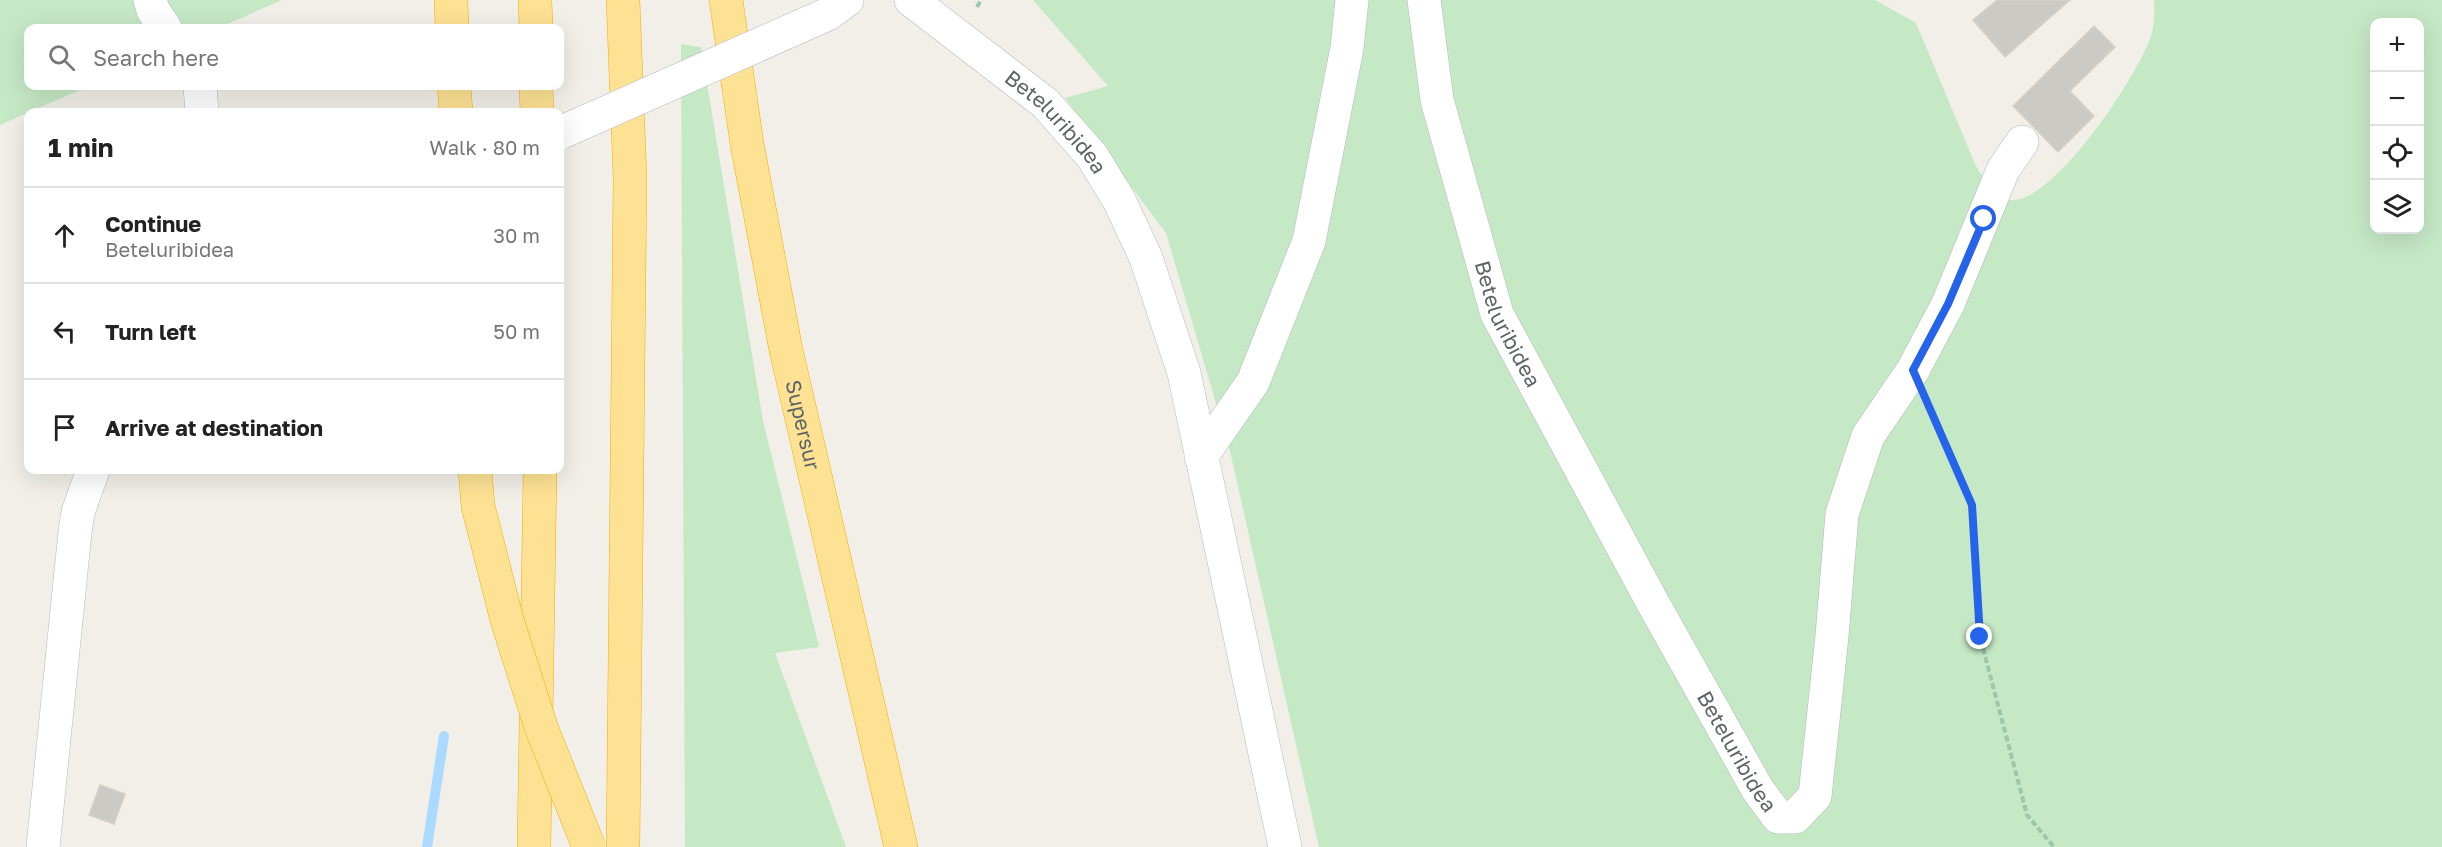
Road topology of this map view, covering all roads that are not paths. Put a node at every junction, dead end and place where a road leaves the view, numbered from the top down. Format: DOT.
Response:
graph roads {
  1 [pos="150,0"];
  2 [pos="450,0"];
  3 [pos="536,0"];
  4 [pos="623,0"];
  5 [pos="726,0"];
  6 [pos="911,0"];
  7 [pos="1353,0"];
  8 [pos="1424,0"];
  9 [pos="837,7"];
  10 [pos="162,24"];
  11 [pos="452,24"];
  12 [pos="536,24"];
  13 [pos="200,90"];
  14 [pos="454,90"];
  15 [pos="537,90"];
  16 [pos="202,108"];
  17 [pos="456,108"];
  18 [pos="537,108"];
  19 [pos="564,131"];
  20 [pos="2022,141"];
  21 [pos="1201,457"];
  22 [pos="92,474"];
  23 [pos="475,474"];
  24 [pos="540,474"];
  25 [pos="43,847"];
  26 [pos="534,847"];
  27 [pos="589,847"];
  28 [pos="623,847"];
  29 [pos="901,847"];
  30 [pos="1285,847"];
  1 -- 10 [label="street"];
  2 -- 11 [label="highway"];
  3 -- 12 [label="highway"];
  4 -- 28 [label="highway"];
  5 -- 29 [label="highway, Supersur"];
  6 -- 21 [label="street, Beteluribidea"];
  7 -- 21 [label="street"];
  8 -- 20 [label="street, Beteluribidea"];
  9 -- 19 [label="street, bridge"];
  13 -- 16 [label="street"];
  14 -- 17 [label="highway"];
  15 -- 18 [label="highway"];
  21 -- 30 [label="street, Beteluribidea"];
  22 -- 25 [label="street"];
  23 -- 27 [label="highway, bridge"];
  24 -- 26 [label="highway"];
}
